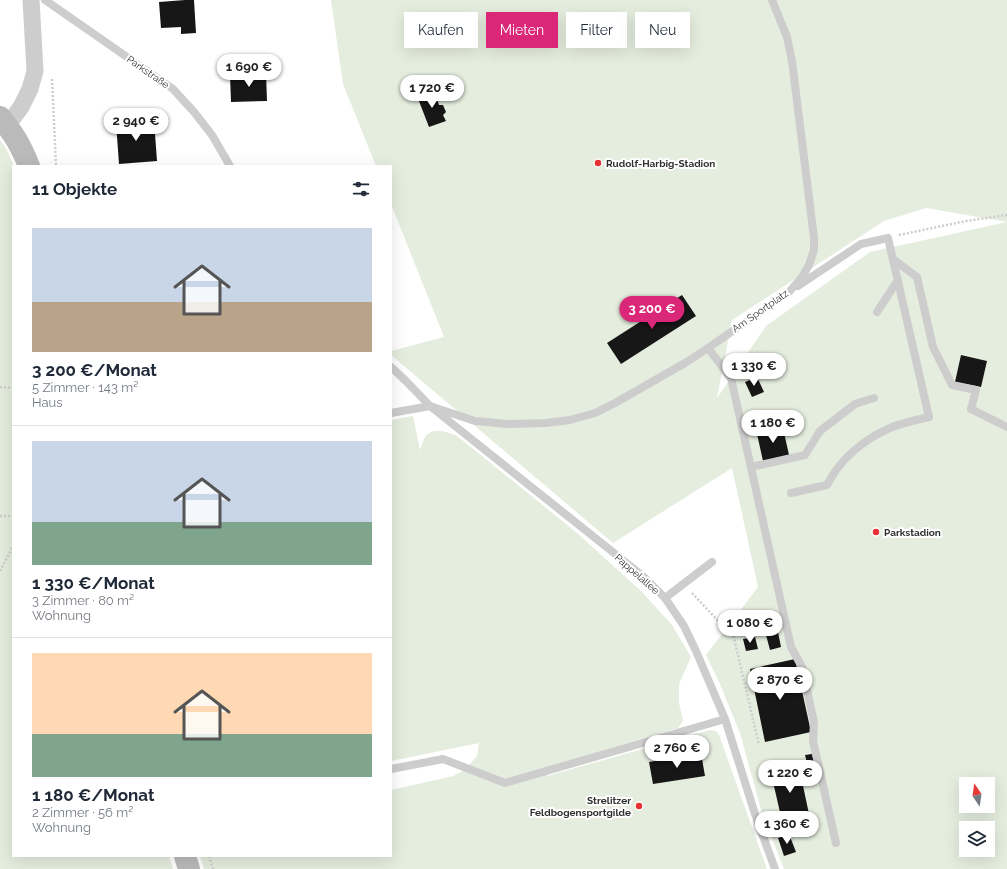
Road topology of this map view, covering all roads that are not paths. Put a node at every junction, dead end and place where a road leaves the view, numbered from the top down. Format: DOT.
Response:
graph roads {
  1 [pos="32,0"];
  2 [pos="45,0"];
  3 [pos="772,0"];
  4 [pos="4,121"];
  5 [pos="29,165"];
  6 [pos="229,165"];
  7 [pos="893,259"];
  8 [pos="898,280"];
  9 [pos="789,292"];
  10 [pos="877,312"];
  11 [pos="708,348"];
  12 [pos="392,369"];
  13 [pos="874,398"];
  14 [pos="430,406"];
  15 [pos="392,413"];
  16 [pos="1007,427"];
  17 [pos="751,467"];
  18 [pos="791,493"];
  19 [pos="712,562"];
  20 [pos="665,598"];
  21 [pos="725,719"];
  22 [pos="392,769"];
  23 [pos="836,843"];
  24 [pos="185,857"];
  25 [pos="189,869"];
  26 [pos="775,869"];
  1 -- 4 [label="street"];
  2 -- 6 [label="lane, Parkstraße"];
  3 -- 9 [label="lane, Am Sportplatz"];
  4 -- 5 [label="main road"];
  7 -- 8 [label="lane"];
  7 -- 9 [label="lane"];
  7 -- 16 [label="lane"];
  8 -- 10 [label="lane"];
  8 -- 18 [label="lane"];
  9 -- 11 [label="lane, Am Sportplatz"];
  11 -- 14 [label="lane, Am Sportplatz"];
  11 -- 17 [label="lane"];
  12 -- 14 [label="lane"];
  13 -- 17 [label="lane"];
  14 -- 15 [label="lane"];
  14 -- 20 [label="lane, Pappelallee"];
  17 -- 23 [label="lane"];
  19 -- 20 [label="lane"];
  20 -- 21 [label="lane, Pappelallee"];
  21 -- 22 [label="lane"];
  21 -- 26 [label="lane, Pappelallee"];
  24 -- 25 [label="main road"];
}
